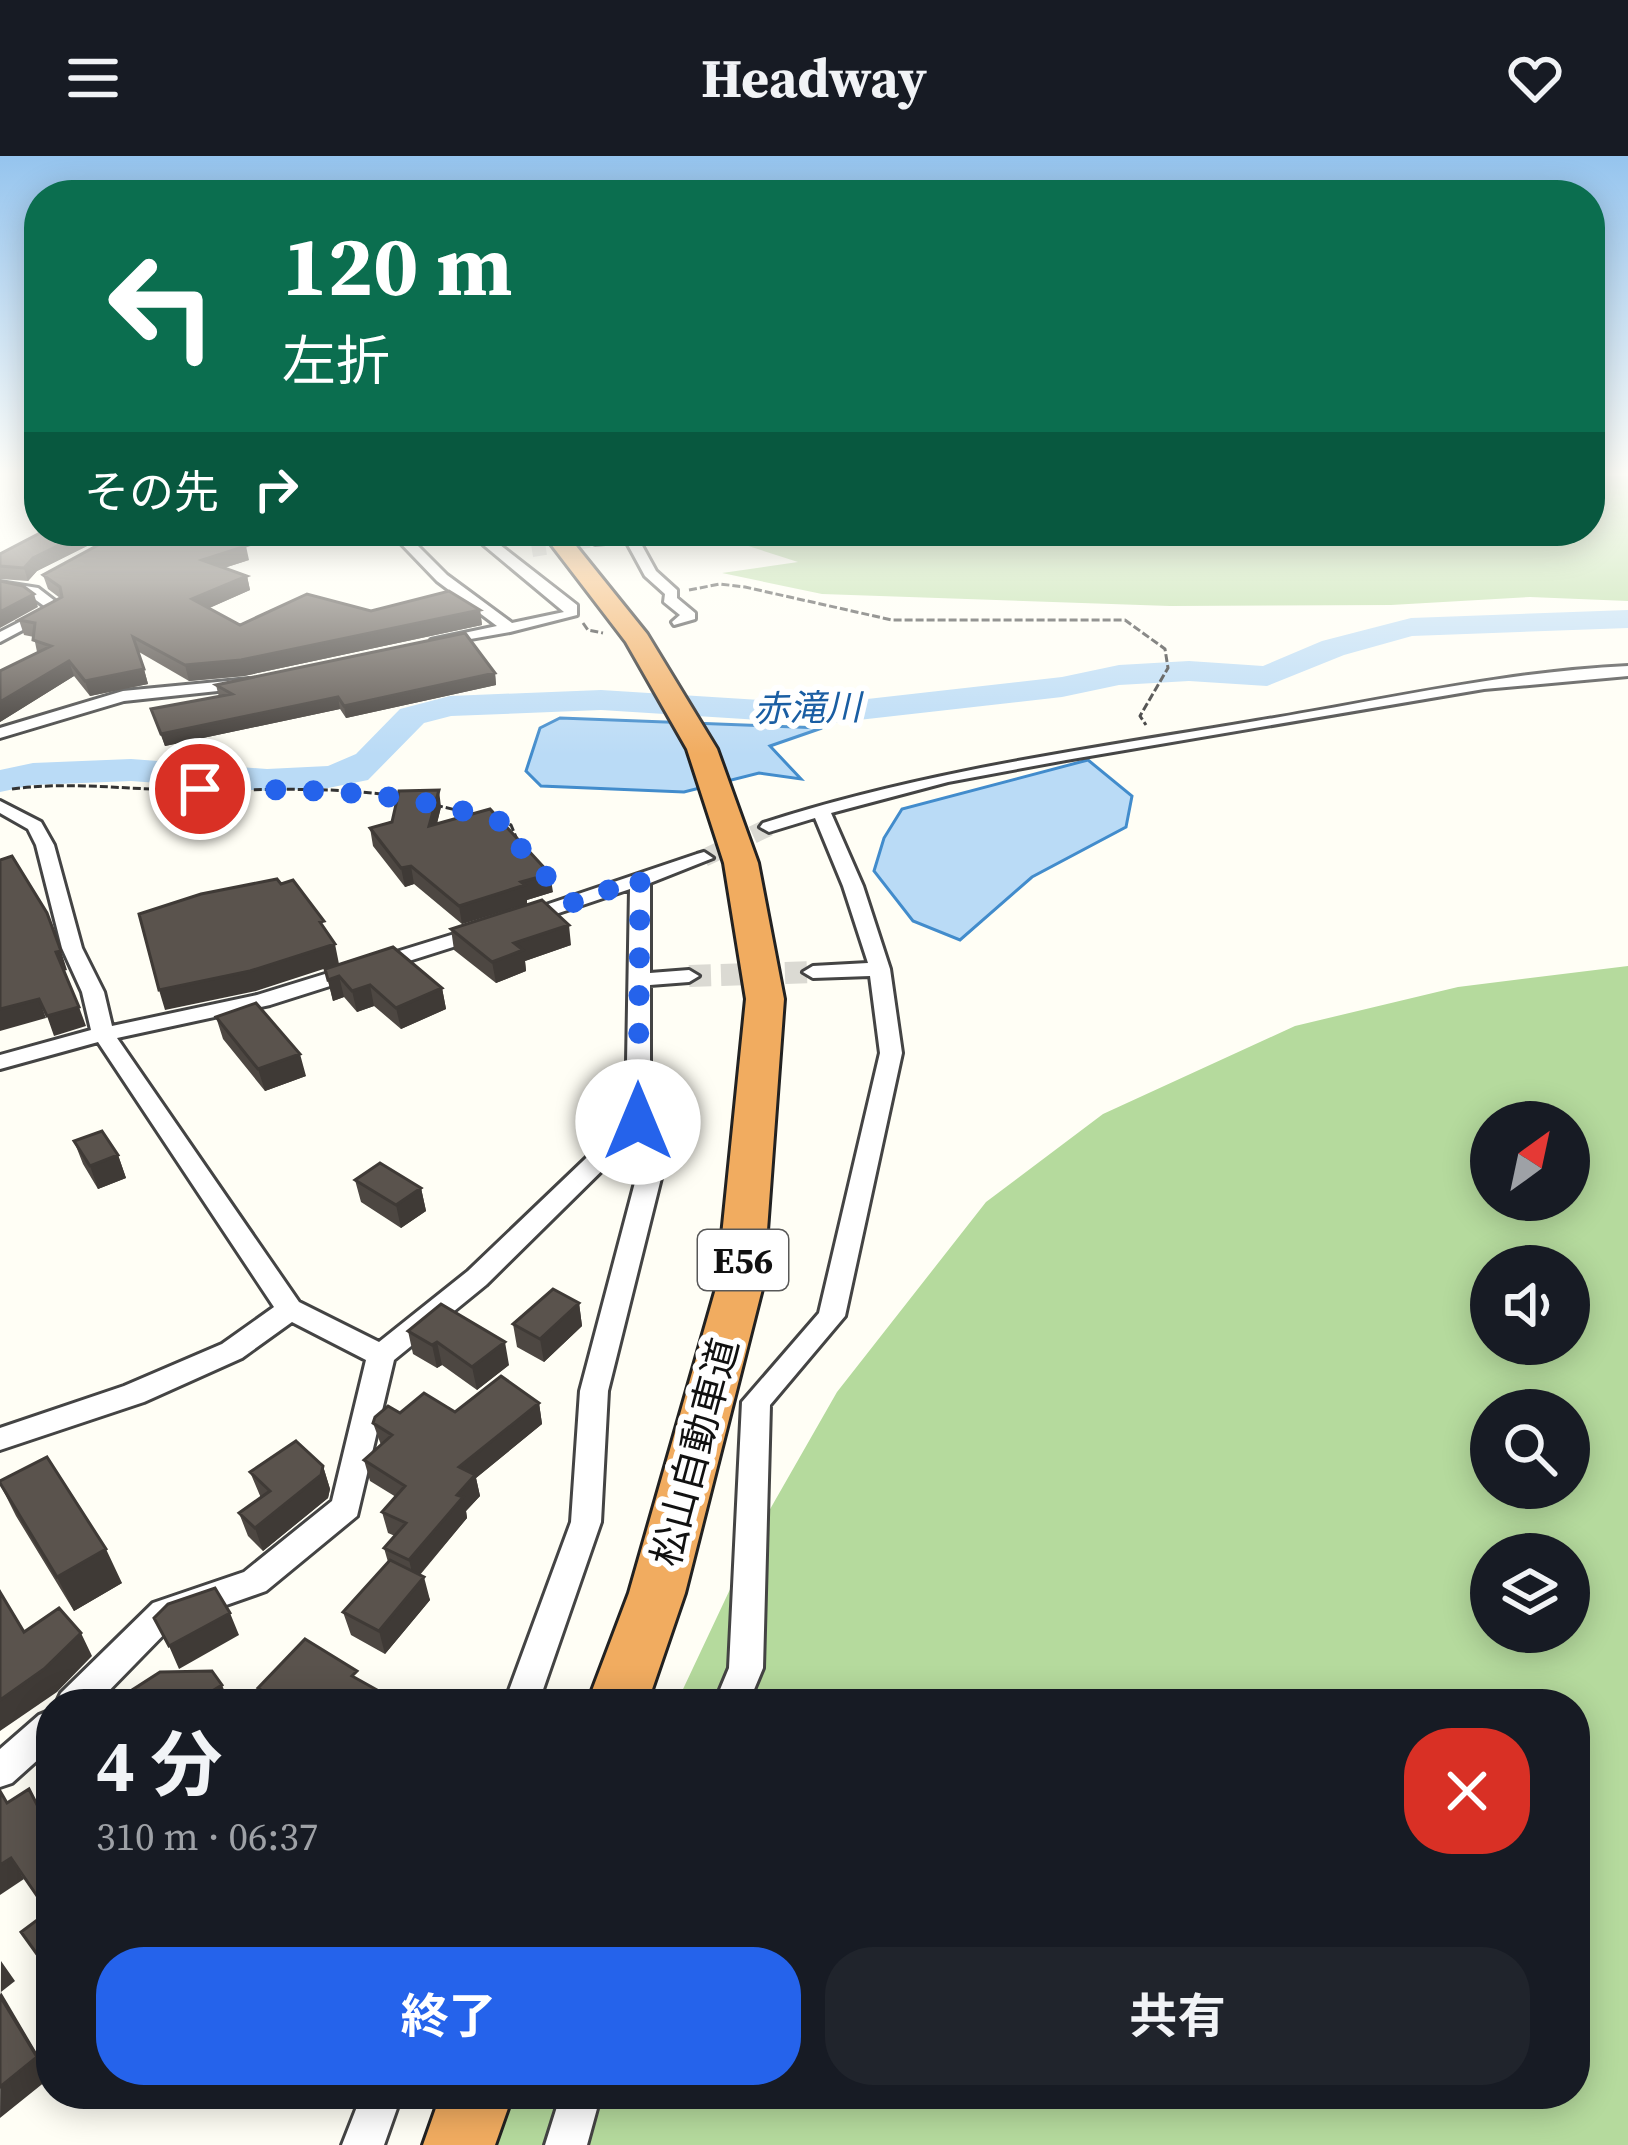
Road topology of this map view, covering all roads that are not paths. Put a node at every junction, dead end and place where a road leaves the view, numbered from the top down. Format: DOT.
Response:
graph roads {
  1 [pos="433,569"];
  2 [pos="525,569"];
  3 [pos="558,569"];
  4 [pos="582,569"];
  5 [pos="648,569"];
  6 [pos="0,586"];
  7 [pos="679,622"];
  8 [pos="510,628"];
  9 [pos="0,638"];
  10 [pos="425,645"];
  11 [pos="643,648"];
  12 [pos="1628,671"];
  13 [pos="263,680"];
  14 [pos="0,733"];
  15 [pos="0,806"];
  16 [pos="820,809"];
  17 [pos="769,827"];
  18 [pos="704,859"];
  19 [pos="640,878"];
  20 [pos="880,969"];
  21 [pos="813,972"];
  22 [pos="689,976"];
  23 [pos="638,980"];
  24 [pos="104,1034"];
  25 [pos="0,1062"];
  26 [pos="638,1122"];
  27 [pos="290,1309"];
  28 [pos="381,1354"];
  29 [pos="0,1439"];
  30 [pos="88,1689"];
  31 [pos="526,1689"];
  32 [pos="622,1689"];
  33 [pos="737,1689"];
  34 [pos="36,1739"];
  35 [pos="0,1771"];
  36 [pos="376,2109"];
  37 [pos="472,2109"];
  38 [pos="577,2109"];
  39 [pos="363,2145"];
  40 [pos="459,2145"];
  41 [pos="566,2145"];
  1 -- 8 [label="street"];
  2 -- 8 [label="street"];
  3 -- 11 [label="highway"];
  4 -- 11 [label="highway, 松山自動車道 / E56"];
  5 -- 7 [label="street"];
  6 -- 9 [label="street"];
  8 -- 10 [label="street"];
  11 -- 32 [label="highway, 松山自動車道 / E56"];
  12 -- 16 [label="street"];
  13 -- 14 [label="street"];
  15 -- 24 [label="street"];
  16 -- 17 [label="street"];
  16 -- 20 [label="street"];
  18 -- 19 [label="street"];
  19 -- 23 [label="street"];
  19 -- 24 [label="street"];
  20 -- 21 [label="street"];
  20 -- 33 [label="street"];
  22 -- 23 [label="street"];
  23 -- 26 [label="street"];
  24 -- 25 [label="street"];
  24 -- 27 [label="street"];
  26 -- 28 [label="street"];
  26 -- 31 [label="street"];
  27 -- 28 [label="street"];
  27 -- 29 [label="street"];
  28 -- 30 [label="street"];
  34 -- 35 [label="street"];
  36 -- 39 [label="street"];
  37 -- 40 [label="highway"];
  38 -- 41 [label="street"];
}
